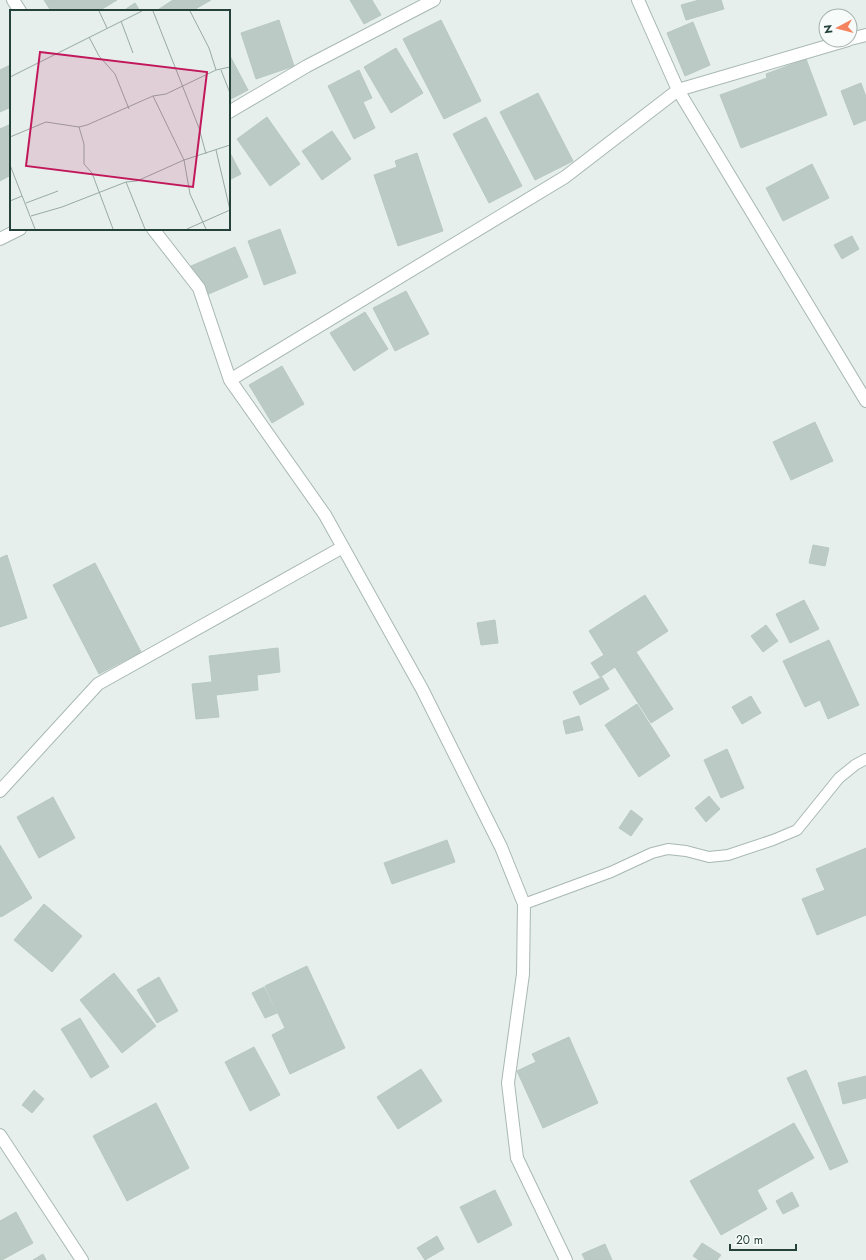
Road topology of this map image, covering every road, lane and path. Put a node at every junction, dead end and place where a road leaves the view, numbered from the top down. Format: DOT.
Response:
graph roads {
  1 [pos="13,0"];
  2 [pos="434,0"];
  3 [pos="638,0"];
  4 [pos="19,10"];
  5 [pos="822,48"];
  6 [pos="678,90"];
  7 [pos="230,111"];
  8 [pos="18,230"];
  9 [pos="154,230"];
  10 [pos="0,239"];
  11 [pos="230,380"];
  12 [pos="866,401"];
  13 [pos="343,547"];
  14 [pos="866,759"];
  15 [pos="0,791"];
  16 [pos="524,904"];
  17 [pos="0,1135"];
  18 [pos="82,1260"];
  19 [pos="566,1260"];
  1 -- 4 [label="street"];
  2 -- 7 [label="street"];
  3 -- 6 [label="street"];
  5 -- 6 [label="street"];
  6 -- 11 [label="street"];
  6 -- 12 [label="street"];
  8 -- 10 [label="street"];
  9 -- 11 [label="street"];
  11 -- 13 [label="street"];
  13 -- 15 [label="street"];
  13 -- 16 [label="street"];
  14 -- 16 [label="lane"];
  16 -- 19 [label="street"];
  17 -- 18 [label="street"];
}
